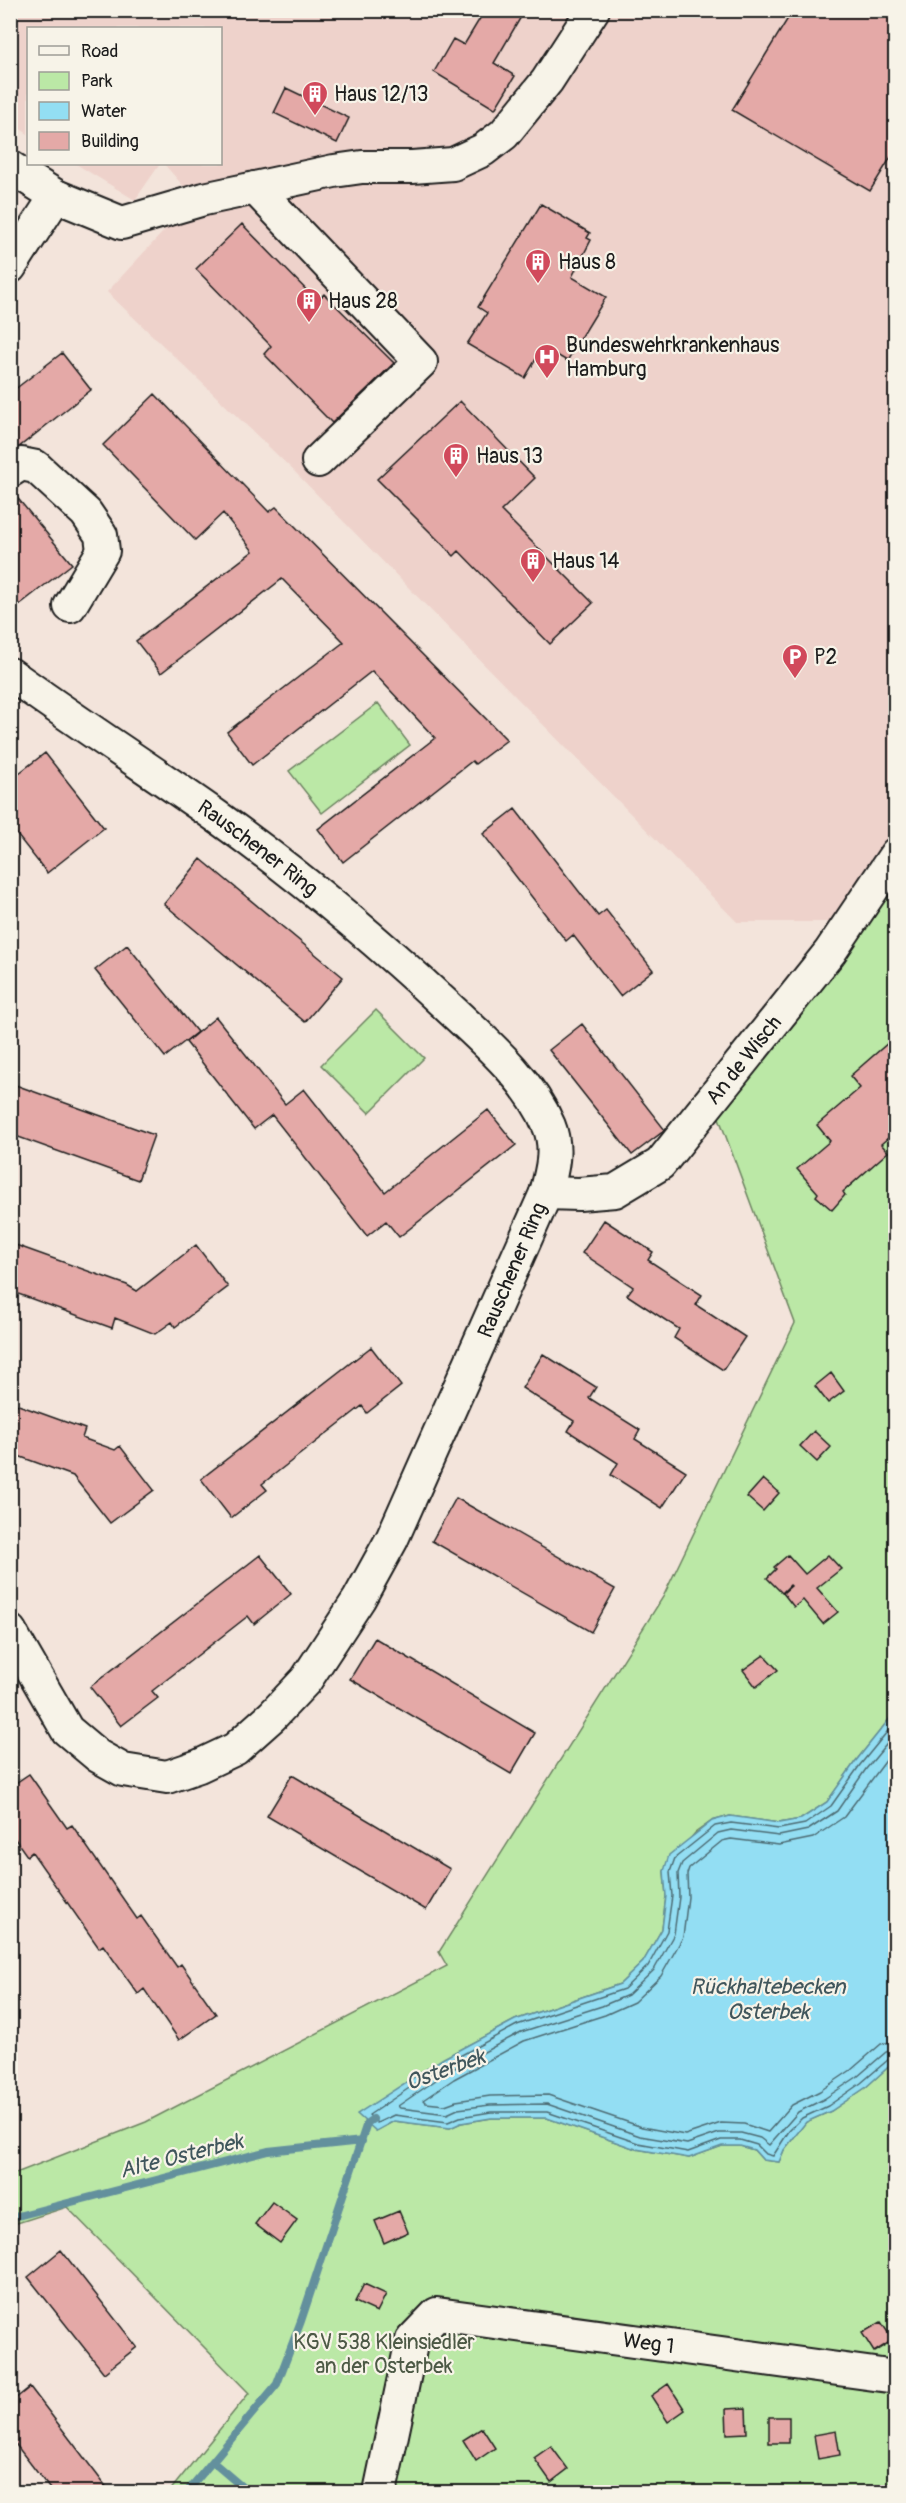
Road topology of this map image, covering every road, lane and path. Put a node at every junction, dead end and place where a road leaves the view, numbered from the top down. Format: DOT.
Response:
graph roads {
  1 [pos="593,10"];
  2 [pos="10,167"];
  3 [pos="255,188"];
  4 [pos="56,196"];
  5 [pos="10,267"];
  6 [pos="318,461"];
  7 [pos="10,471"];
  8 [pos="70,606"];
  9 [pos="10,674"];
  10 [pos="896,854"];
  11 [pos="546,1193"];
  12 [pos="10,1631"];
  13 [pos="896,2377"];
  14 [pos="380,2493"];
  1 -- 3 [label="street"];
  2 -- 4 [label="street"];
  3 -- 4 [label="street"];
  3 -- 6 [label="street"];
  4 -- 5 [label="street"];
  7 -- 8 [label="street"];
  9 -- 11 [label="street, Rauschener Ring"];
  10 -- 11 [label="street, An de Wisch"];
  11 -- 12 [label="street, Rauschener Ring"];
  13 -- 14 [label="street, Weg 1"];
}
